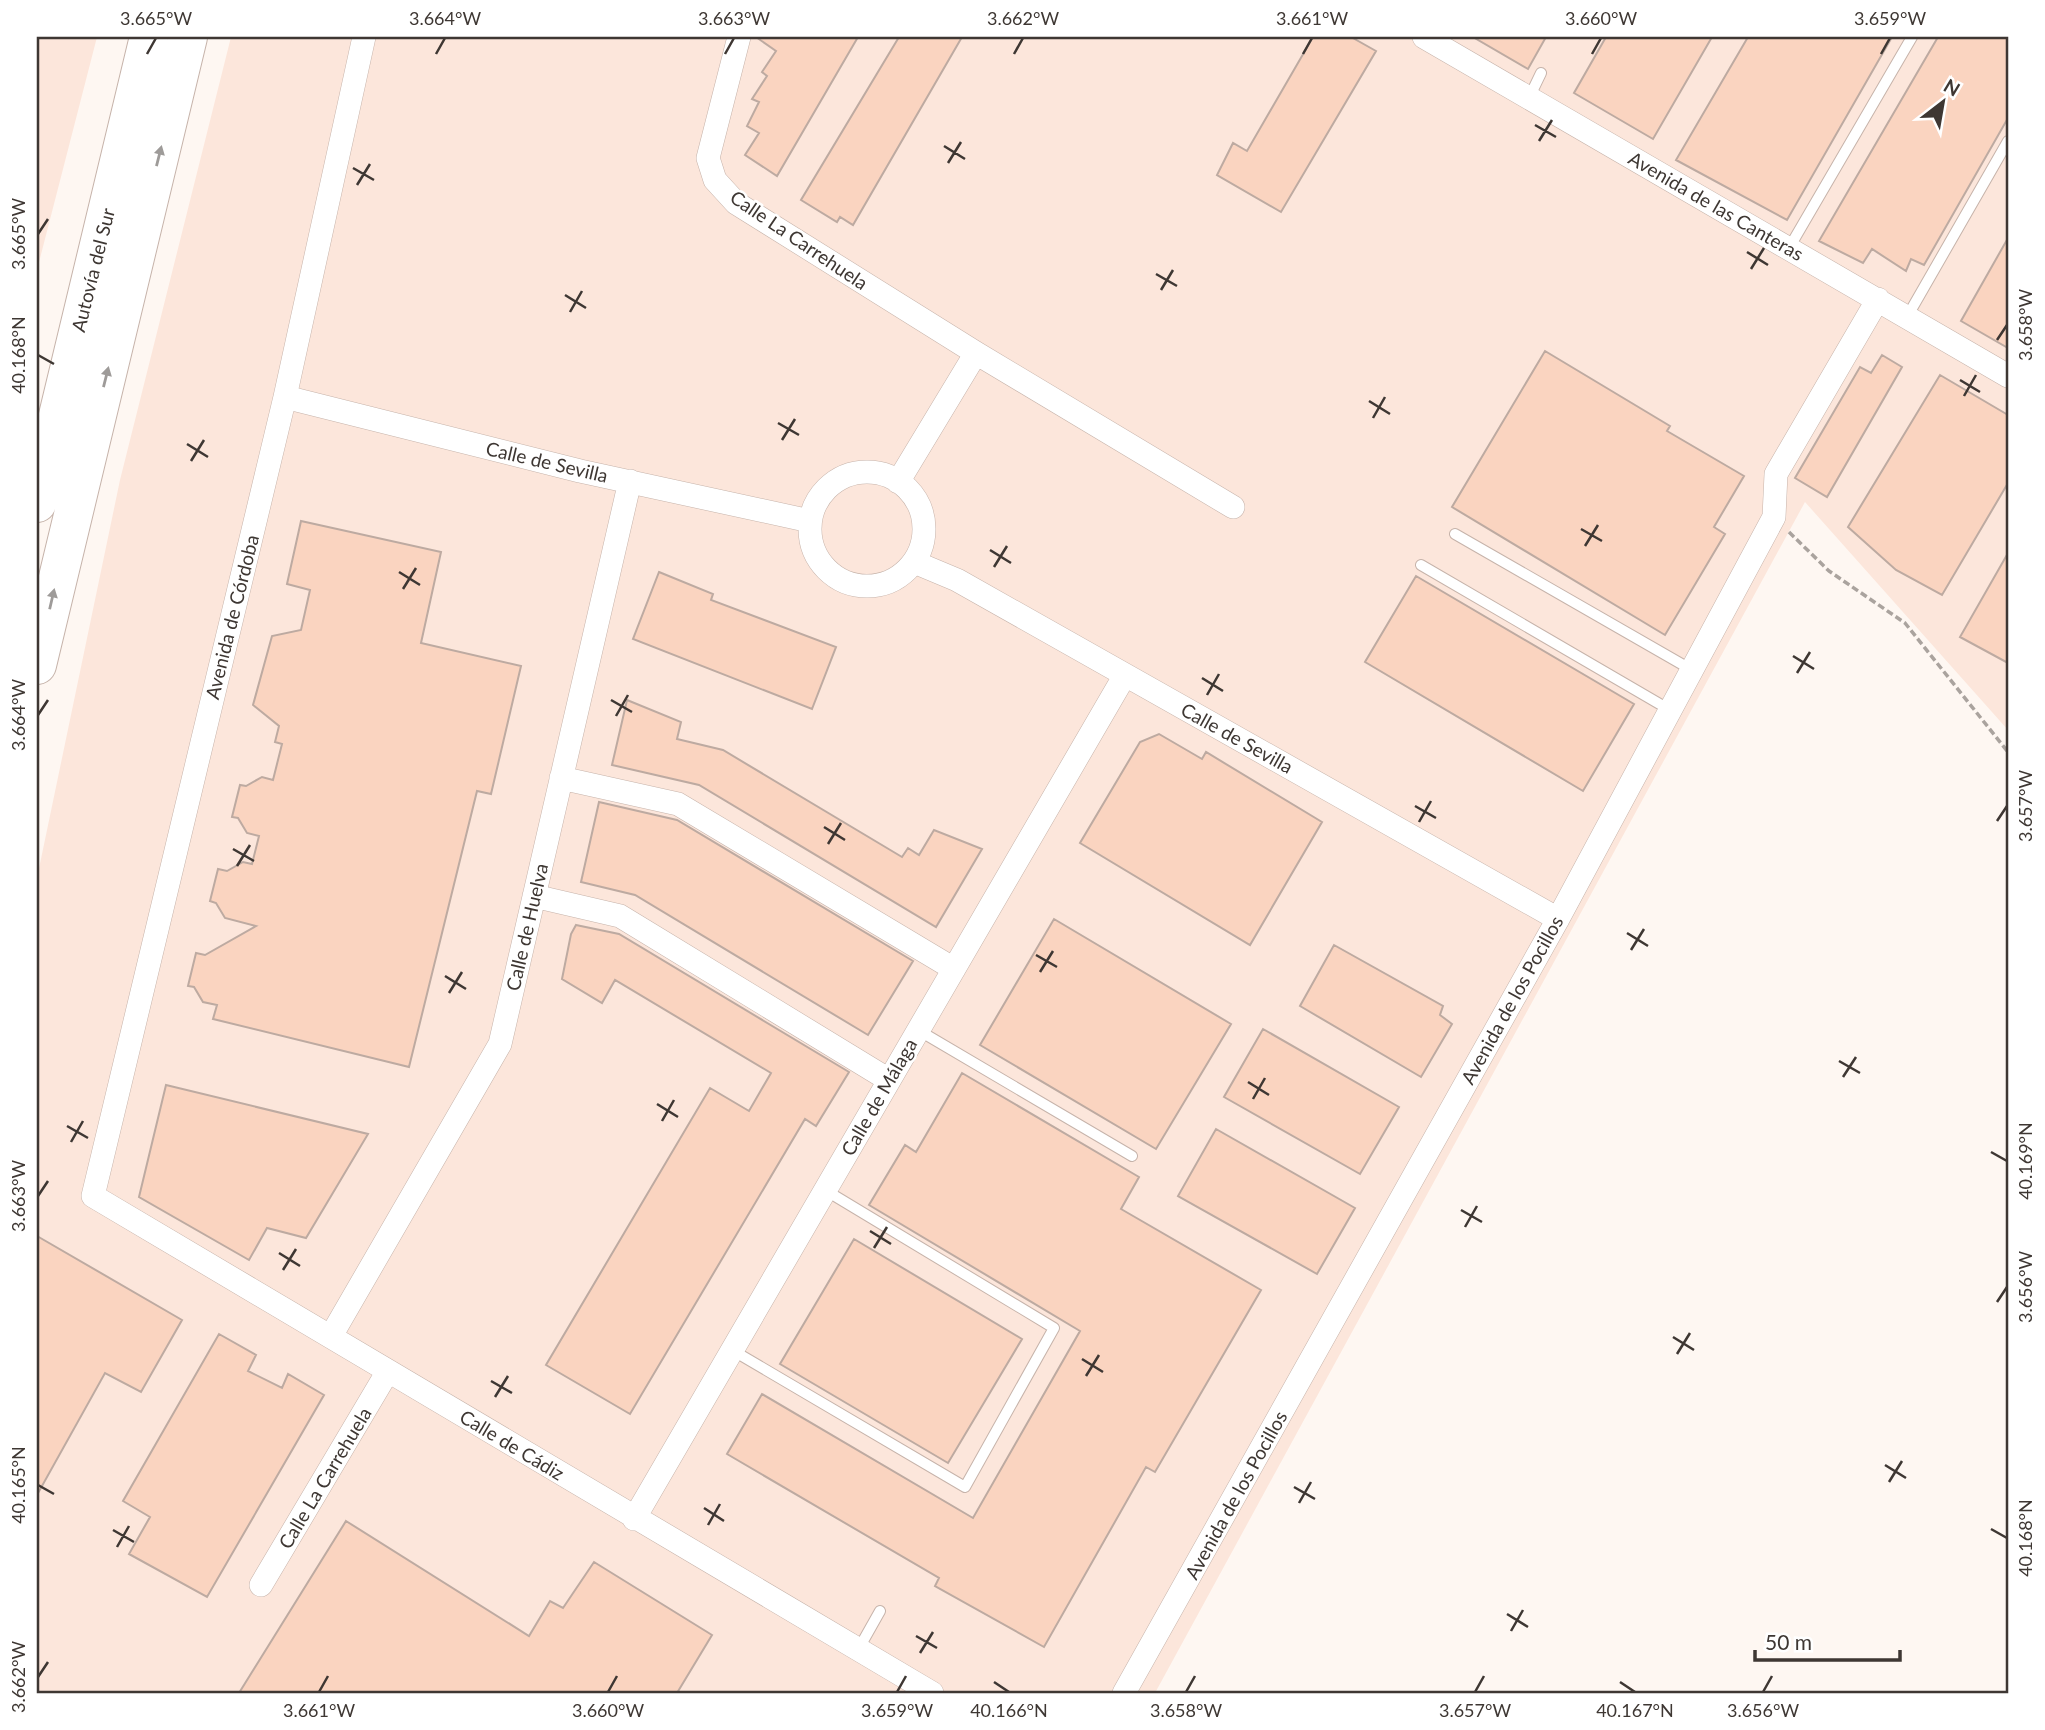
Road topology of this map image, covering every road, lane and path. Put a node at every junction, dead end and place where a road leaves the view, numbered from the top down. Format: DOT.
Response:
graph roads {
  1 [pos="149,37"];
  2 [pos="188,37"];
  3 [pos="364,37"];
  4 [pos="739,37"];
  5 [pos="1424,37"];
  6 [pos="1912,37"];
  7 [pos="1541,74"];
  8 [pos="1529,98"];
  9 [pos="2008,141"];
  10 [pos="1789,248"];
  11 [pos="1878,299"];
  12 [pos="1907,317"];
  13 [pos="77,339"];
  14 [pos="976,353"];
  15 [pos="2008,376"];
  16 [pos="285,397"];
  17 [pos="37,423"];
  18 [pos="630,481"];
  19 [pos="898,482"];
  20 [pos="37,503"];
  21 [pos="1233,507"];
  22 [pos="1774,517"];
  23 [pos="810,521"];
  24 [pos="1455,534"];
  25 [pos="914,562"];
  26 [pos="1421,565"];
  27 [pos="37,665"];
  28 [pos="1692,670"];
  29 [pos="1125,675"];
  30 [pos="1670,710"];
  31 [pos="2008,752"];
  32 [pos="561,778"];
  33 [pos="534,896"];
  34 [pos="1558,919"];
  35 [pos="954,968"];
  36 [pos="918,1030"];
  37 [pos="889,1080"];
  38 [pos="1132,1156"];
  39 [pos="825,1190"];
  40 [pos="93,1196"];
  41 [pos="331,1336"];
  42 [pos="732,1350"];
  43 [pos="388,1371"];
  44 [pos="634,1519"];
  45 [pos="261,1585"];
  46 [pos="880,1611"];
  47 [pos="858,1650"];
  48 [pos="932,1693"];
  49 [pos="1124,1693"];
  1 -- 13 [label="highway, Autovía del Sur"];
  27 -- 2 [label="highway, one-way"];
  3 -- 16 [label="street, Avenida de Córdoba"];
  4 -- 14 [label="street, Calle La Carrehuela"];
  5 -- 8 [label="street, Avenida de las Canteras"];
  6 -- 10 [label="lane"];
  7 -- 8 [label="lane"];
  8 -- 10 [label="street, Avenida de las Canteras"];
  9 -- 12 [label="lane"];
  10 -- 11 [label="street, Avenida de las Canteras"];
  11 -- 12 [label="street, Avenida de las Canteras"];
  11 -- 22 [label="street, Avenida de los Pocillos"];
  12 -- 15 [label="street, Avenida de las Canteras"];
  13 -- 17 [label="highway"];
  13 -- 20 [label="highway, Autovía del Sur"];
  14 -- 19 [label="street"];
  14 -- 21 [label="street, Calle La Carrehuela"];
  16 -- 18 [label="street, Calle de Sevilla"];
  16 -- 40 [label="street, Avenida de Córdoba"];
  18 -- 23 [label="street, Calle de Sevilla"];
  18 -- 32 [label="street, Calle de Huelva"];
  19 -- 23 [label="street"];
  19 -- 25 [label="street"];
  22 -- 28 [label="street, Avenida de los Pocillos"];
  22 -- 31 [label="path"];
  23 -- 25 [label="street"];
  24 -- 28 [label="lane"];
  25 -- 29 [label="street, Calle de Sevilla"];
  26 -- 30 [label="lane"];
  28 -- 30 [label="street, Avenida de los Pocillos"];
  29 -- 34 [label="street, Calle de Sevilla"];
  29 -- 35 [label="street, Calle de Málaga"];
  30 -- 34 [label="street, Avenida de los Pocillos"];
  32 -- 33 [label="street, Calle de Huelva"];
  32 -- 35 [label="street"];
  33 -- 37 [label="street"];
  33 -- 41 [label="street, Calle de Huelva"];
  34 -- 49 [label="street, Avenida de los Pocillos"];
  35 -- 36 [label="street, Calle de Málaga"];
  36 -- 37 [label="street, Calle de Málaga"];
  36 -- 38 [label="lane"];
  37 -- 39 [label="street, Calle de Málaga"];
  39 -- 42 [label="street, Calle de Málaga"];
  39 -- 42 [label="lane"];
  40 -- 41 [label="street, Calle de Cádiz"];
  41 -- 43 [label="street, Calle de Cádiz"];
  42 -- 44 [label="street, Calle de Málaga"];
  43 -- 44 [label="street, Calle de Cádiz"];
  43 -- 45 [label="street, Calle La Carrehuela"];
  44 -- 47 [label="street, Calle de Cádiz"];
  46 -- 47 [label="lane"];
  47 -- 48 [label="street, Calle de Cádiz"];
}
